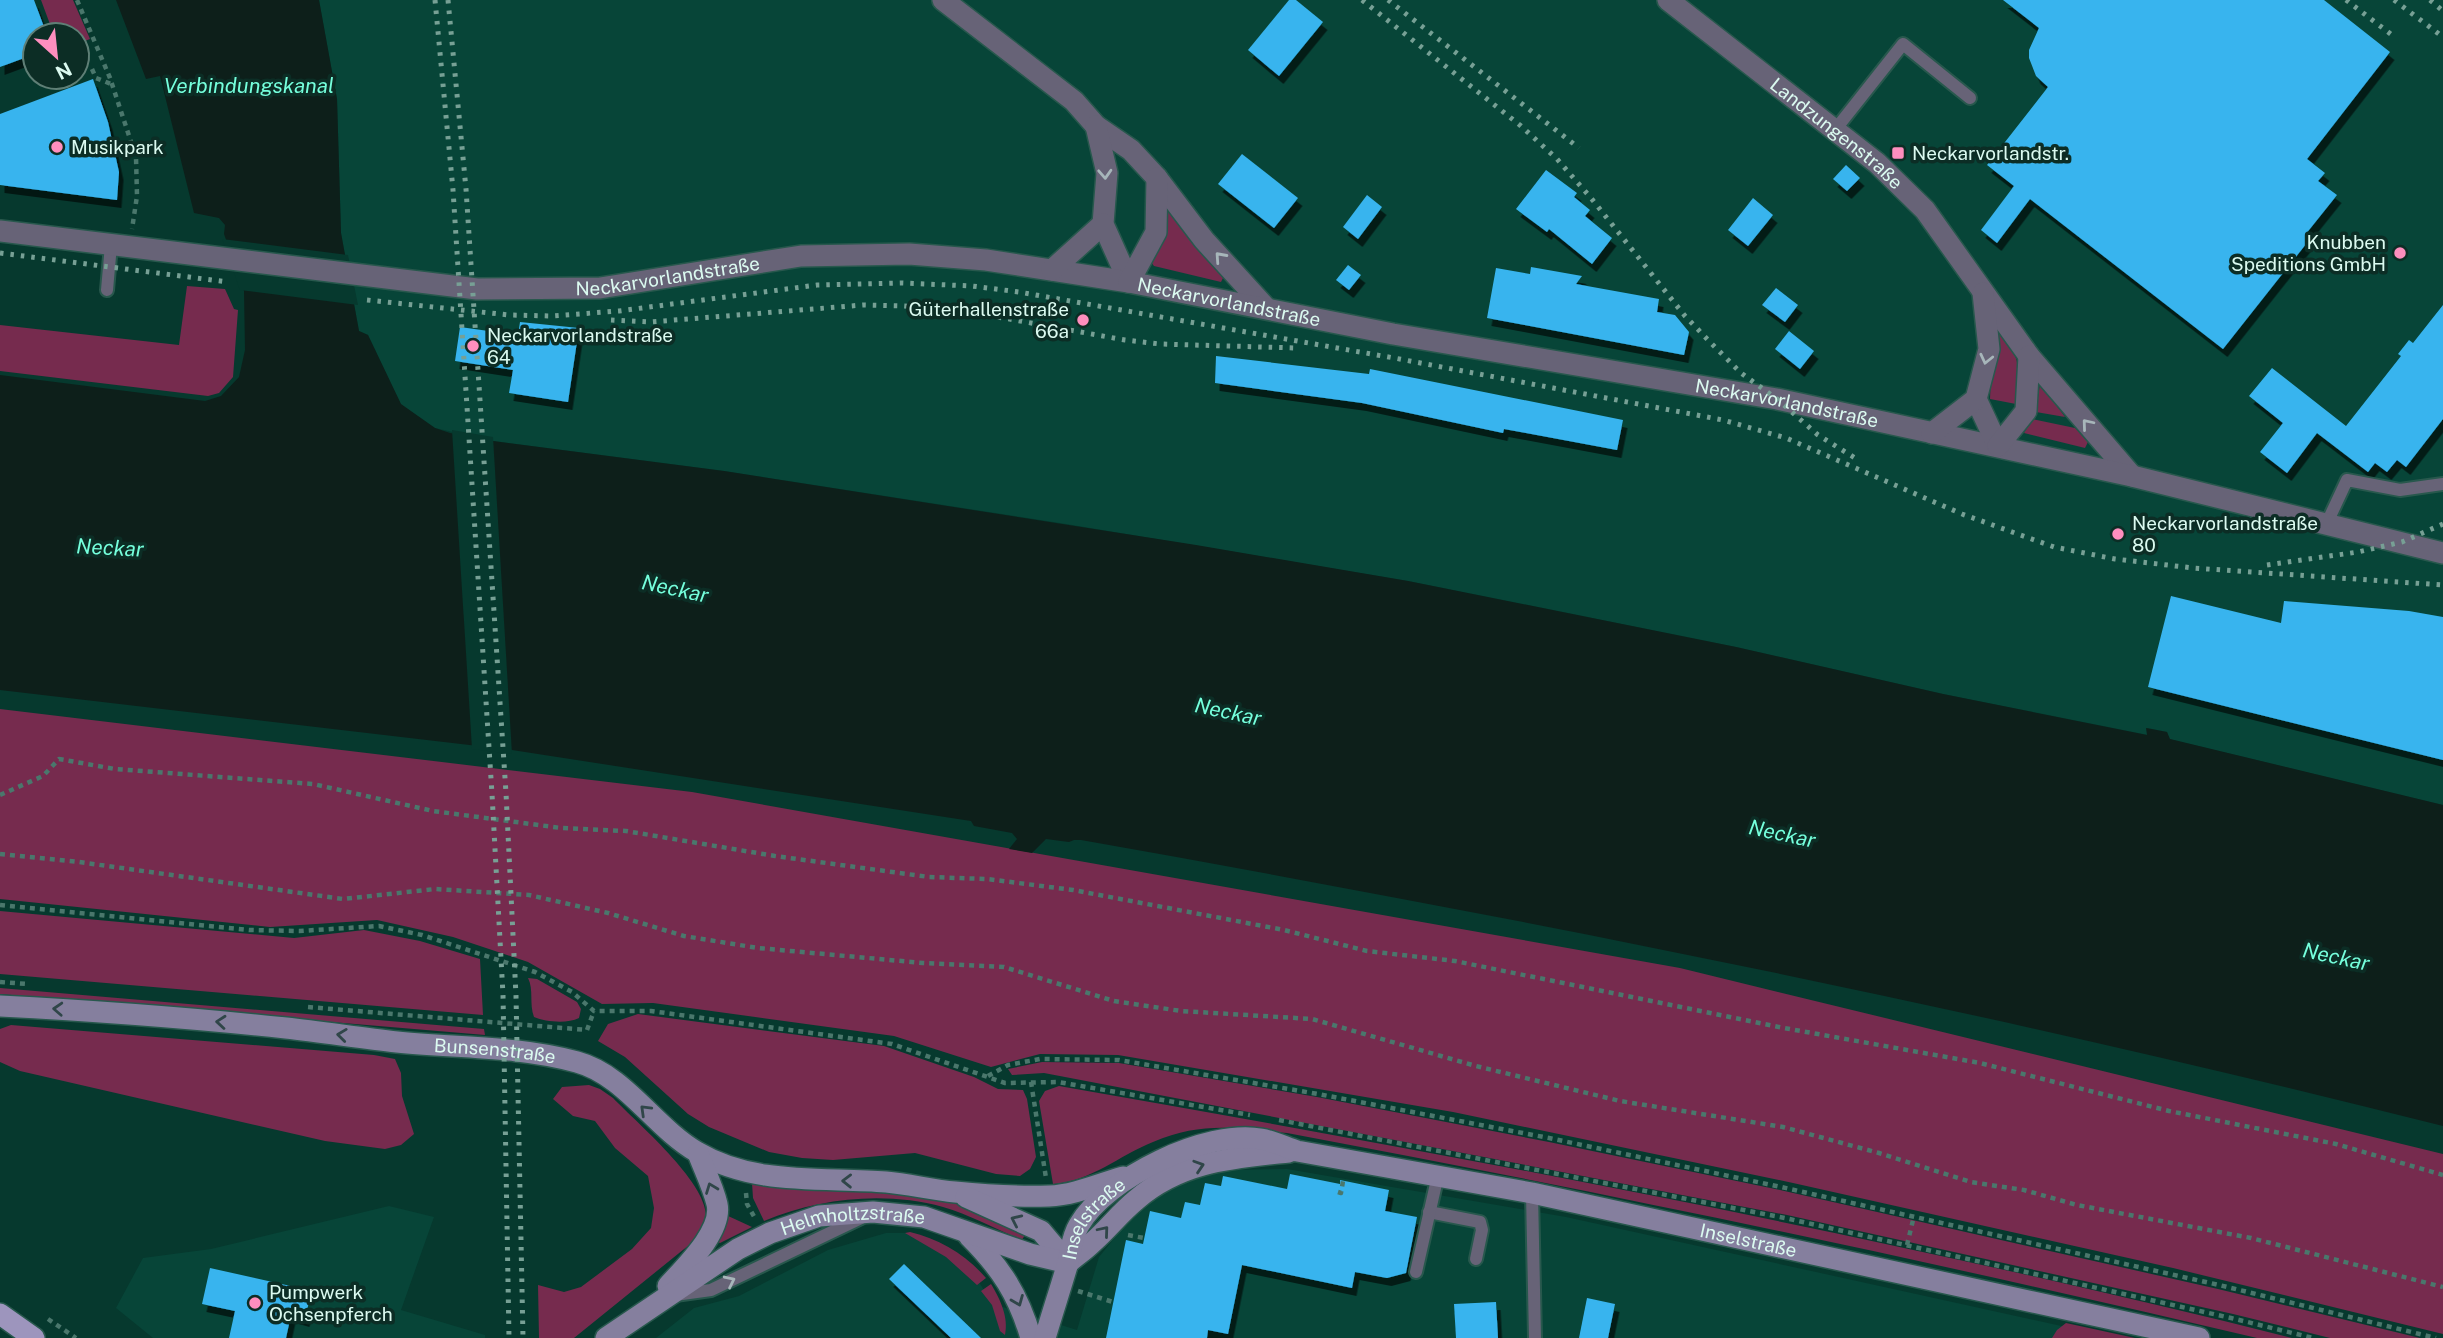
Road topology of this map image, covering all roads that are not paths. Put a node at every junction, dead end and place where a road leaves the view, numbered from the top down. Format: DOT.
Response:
graph roads {
  1 [pos="943,0"];
  2 [pos="1668,0"];
  3 [pos="1970,98"];
  4 [pos="1097,126"];
  5 [pos="1835,130"];
  6 [pos="1157,178"];
  7 [pos="1103,224"];
  8 [pos="0,231"];
  9 [pos="111,244"];
  10 [pos="1052,270"];
  11 [pos="1129,282"];
  12 [pos="107,290"];
  13 [pos="1982,291"];
  14 [pos="1266,308"];
  15 [pos="2029,356"];
  16 [pos="1976,399"];
  17 [pos="1933,433"];
  18 [pos="1998,446"];
  19 [pos="2132,476"];
  20 [pos="2443,484"];
  21 [pos="2326,525"];
  22 [pos="2443,553"];
  23 [pos="0,1006"];
  24 [pos="1297,1151"];
  25 [pos="698,1153"];
  26 [pos="1131,1174"];
  27 [pos="1438,1175"];
  28 [pos="954,1192"];
  29 [pos="1532,1192"];
  30 [pos="1429,1212"];
  31 [pos="965,1231"];
  32 [pos="1476,1259"];
  33 [pos="1068,1263"];
  34 [pos="1416,1272"];
  35 [pos="658,1301"];
  36 [pos="0,1314"];
  37 [pos="34,1338"];
  38 [pos="606,1338"];
  39 [pos="1031,1338"];
  40 [pos="1045,1338"];
  41 [pos="1535,1338"];
  42 [pos="2199,1338"];
  1 -- 4 [label="street"];
  2 -- 5 [label="street, Landzungenstraße"];
  3 -- 5 [label="lane"];
  4 -- 6 [label="street"];
  4 -- 7 [label="street, one-way"];
  5 -- 13 [label="street, Landzungenstraße"];
  6 -- 11 [label="street"];
  14 -- 6 [label="street, one-way"];
  7 -- 10 [label="street"];
  7 -- 11 [label="street"];
  8 -- 9 [label="street, Neckarvorlandstraße"];
  9 -- 10 [label="street, Neckarvorlandstraße"];
  9 -- 12 [label="lane"];
  10 -- 11 [label="street, Neckarvorlandstraße"];
  11 -- 14 [label="street, Neckarvorlandstraße"];
  13 -- 15 [label="street, Landzungenstraße"];
  13 -- 16 [label="street, Landzungenstraße, one-way"];
  14 -- 17 [label="street, Neckarvorlandstraße"];
  15 -- 18 [label="street"];
  19 -- 15 [label="street, Landzungenstraße, one-way"];
  16 -- 17 [label="street"];
  16 -- 18 [label="street"];
  17 -- 18 [label="street, Neckarvorlandstraße"];
  18 -- 19 [label="street, Neckarvorlandstraße"];
  19 -- 21 [label="street, Neckarvorlandstraße"];
  20 -- 21 [label="lane"];
  21 -- 22 [label="street, Neckarvorlandstraße"];
  25 -- 23 [label="street, Bunsenstraße, one-way"];
  24 -- 26 [label="street, Inselstraße"];
  24 -- 27 [label="street, Inselstraße"];
  33 -- 24 [label="street, Inselstraße, one-way"];
  28 -- 25 [label="street, Bunsenstraße, one-way"];
  35 -- 25 [label="street, Helmholtzstraße, one-way"];
  26 -- 28 [label="street, Bunsenstraße"];
  26 -- 33 [label="street, Inselstraße"];
  27 -- 29 [label="street, Inselstraße"];
  27 -- 30 [label="lane"];
  33 -- 28 [label="street, Bunsenstraße, one-way"];
  29 -- 41 [label="lane"];
  29 -- 42 [label="street, Inselstraße"];
  30 -- 32 [label="lane"];
  30 -- 34 [label="lane"];
  31 -- 33 [label="street, Helmholtzstraße"];
  35 -- 31 [label="street, Helmholtzstraße, one-way"];
  31 -- 39 [label="street, one-way"];
  33 -- 40 [label="street"];
  35 -- 38 [label="street, Helmholtzstraße"];
  36 -- 37 [label="main road"];
}
